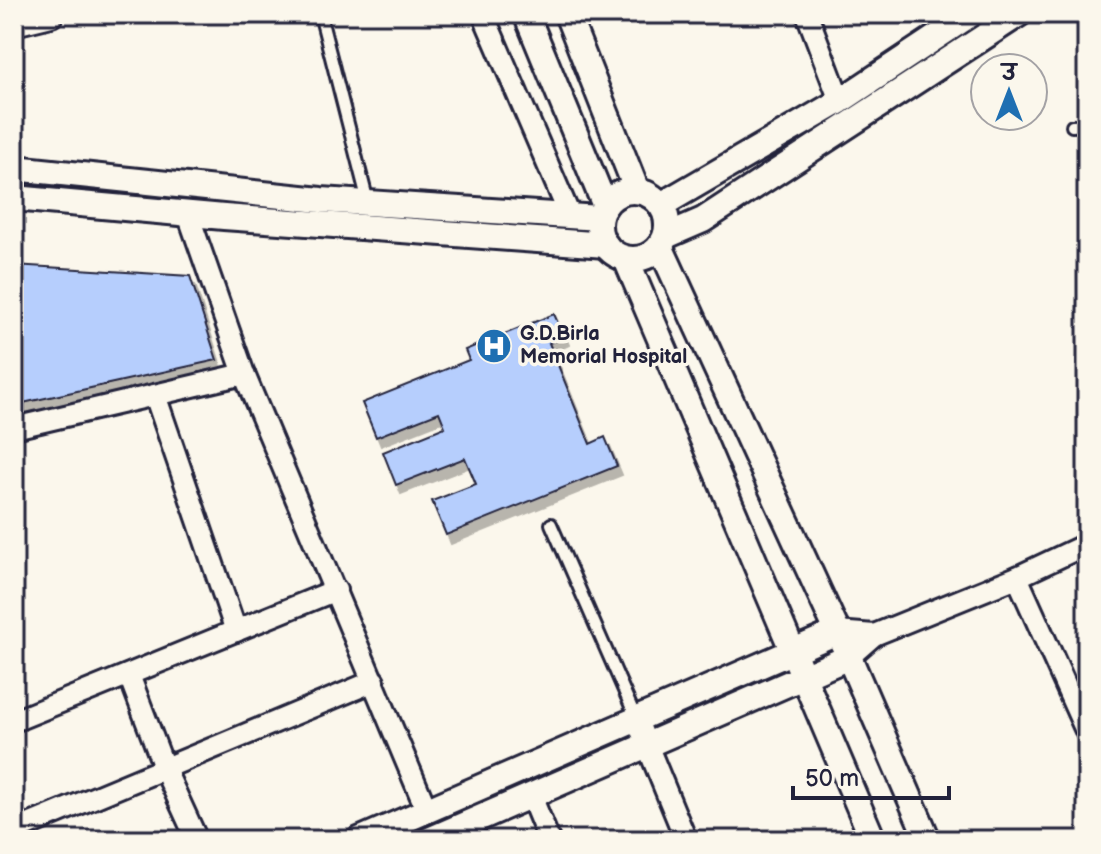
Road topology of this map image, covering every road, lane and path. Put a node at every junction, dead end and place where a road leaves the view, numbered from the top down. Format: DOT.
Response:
graph roads {
  1 [pos="51,14"];
  2 [pos="320,14"];
  3 [pos="483,14"];
  4 [pos="526,14"];
  5 [pos="567,14"];
  6 [pos="807,14"];
  7 [pos="971,14"];
  8 [pos="1019,14"];
  9 [pos="14,23"];
  10 [pos="840,101"];
  11 [pos="1087,125"];
  12 [pos="1072,126"];
  13 [pos="14,168"];
  14 [pos="637,191"];
  15 [pos="14,198"];
  16 [pos="368,204"];
  17 [pos="661,205"];
  18 [pos="602,212"];
  19 [pos="188,214"];
  20 [pos="570,216"];
  21 [pos="663,241"];
  22 [pos="616,252"];
  23 [pos="244,374"];
  24 [pos="155,395"];
  25 [pos="14,428"];
  26 [pos="551,524"];
  27 [pos="1087,544"];
  28 [pos="1017,577"];
  29 [pos="336,590"];
  30 [pos="236,631"];
  31 [pos="837,632"];
  32 [pos="874,635"];
  33 [pos="792,649"];
  34 [pos="849,657"];
  35 [pos="129,675"];
  36 [pos="804,678"];
  37 [pos="374,681"];
  38 [pos="1082,709"];
  39 [pos="636,718"];
  40 [pos="14,721"];
  41 [pos="1087,733"];
  42 [pos="647,743"];
  43 [pos="165,770"];
  44 [pos="531,796"];
  45 [pos="427,811"];
  46 [pos="14,831"];
  47 [pos="197,840"];
  48 [pos="359,840"];
  49 [pos="429,840"];
  50 [pos="549,840"];
  51 [pos="686,840"];
  52 [pos="873,840"];
  53 [pos="928,840"];
  1 -- 9 [label="street"];
  2 -- 16 [label="lane"];
  3 -- 20 [label="street"];
  4 -- 18 [label="street"];
  5 -- 14 [label="street"];
  6 -- 10 [label="street"];
  7 -- 10 [label="street"];
  8 -- 21 [label="street"];
  10 -- 17 [label="street"];
  11 -- 12 [label="lane"];
  13 -- 16 [label="street"];
  14 -- 17 [label="street"];
  14 -- 18 [label="street"];
  15 -- 19 [label="street"];
  16 -- 20 [label="street"];
  17 -- 21 [label="street"];
  18 -- 20 [label="street"];
  18 -- 22 [label="street"];
  19 -- 22 [label="street"];
  19 -- 23 [label="street"];
  21 -- 22 [label="street"];
  21 -- 31 [label="street"];
  22 -- 33 [label="street"];
  23 -- 24 [label="street"];
  23 -- 29 [label="street"];
  24 -- 25 [label="street"];
  24 -- 30 [label="street"];
  26 -- 39 [label="lane"];
  27 -- 28 [label="street"];
  28 -- 32 [label="street"];
  28 -- 38 [label="street"];
  29 -- 30 [label="street"];
  29 -- 37 [label="street"];
  30 -- 35 [label="street"];
  31 -- 32 [label="street"];
  31 -- 33 [label="street"];
  31 -- 34 [label="street"];
  32 -- 34 [label="street"];
  33 -- 36 [label="street"];
  33 -- 39 [label="street"];
  34 -- 36 [label="street"];
  34 -- 53 [label="street"];
  35 -- 40 [label="street"];
  35 -- 43 [label="street"];
  36 -- 42 [label="street"];
  36 -- 52 [label="street"];
  37 -- 43 [label="street"];
  37 -- 45 [label="street"];
  38 -- 41 [label="street"];
  39 -- 42 [label="street"];
  39 -- 45 [label="street"];
  42 -- 44 [label="street"];
  42 -- 51 [label="street"];
  43 -- 46 [label="street"];
  43 -- 47 [label="street"];
  44 -- 49 [label="street"];
  44 -- 50 [label="street"];
  45 -- 48 [label="street"];
}
